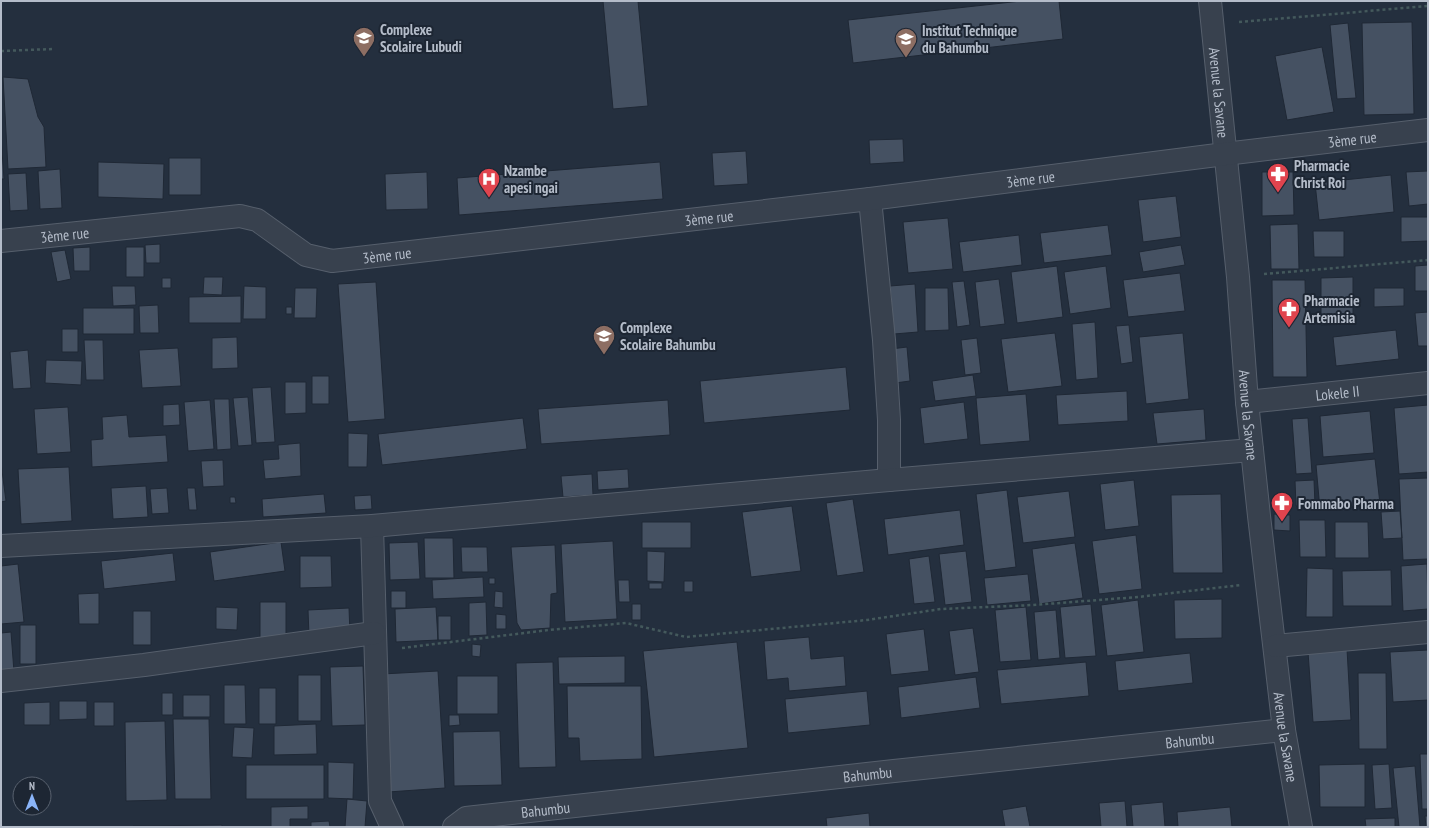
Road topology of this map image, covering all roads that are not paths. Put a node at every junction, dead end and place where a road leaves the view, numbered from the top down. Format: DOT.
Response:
graph roads {
  1 [pos="1210,1"];
  2 [pos="1428,130"];
  3 [pos="1226,154"];
  4 [pos="870,199"];
  5 [pos="1,241"];
  6 [pos="1428,383"];
  7 [pos="1247,402"];
  8 [pos="1252,450"];
  9 [pos="889,480"];
  10 [pos="372,526"];
  11 [pos="1,546"];
  12 [pos="1428,632"];
  13 [pos="375,642"];
  14 [pos="1275,646"];
  15 [pos="1,681"];
  16 [pos="1284,730"];
  17 [pos="392,827"];
  18 [pos="454,827"];
  19 [pos="1300,827"];
  1 -- 3 [label="street, Avenue la Savane"];
  2 -- 3 [label="street, 3ème rue"];
  3 -- 4 [label="street, 3ème rue"];
  3 -- 7 [label="street, Avenue la Savane"];
  4 -- 5 [label="street, 3ème rue"];
  4 -- 9 [label="street"];
  6 -- 7 [label="street, Lokele II"];
  7 -- 8 [label="street, Avenue la Savane"];
  8 -- 9 [label="street"];
  8 -- 14 [label="street, Avenue la Savane"];
  9 -- 10 [label="street"];
  10 -- 11 [label="street"];
  10 -- 13 [label="street"];
  12 -- 14 [label="street"];
  13 -- 15 [label="street"];
  13 -- 17 [label="street"];
  14 -- 16 [label="street, Avenue la Savane"];
  16 -- 18 [label="street, Bahumbu"];
  16 -- 19 [label="street, Avenue la Savane"];
}
